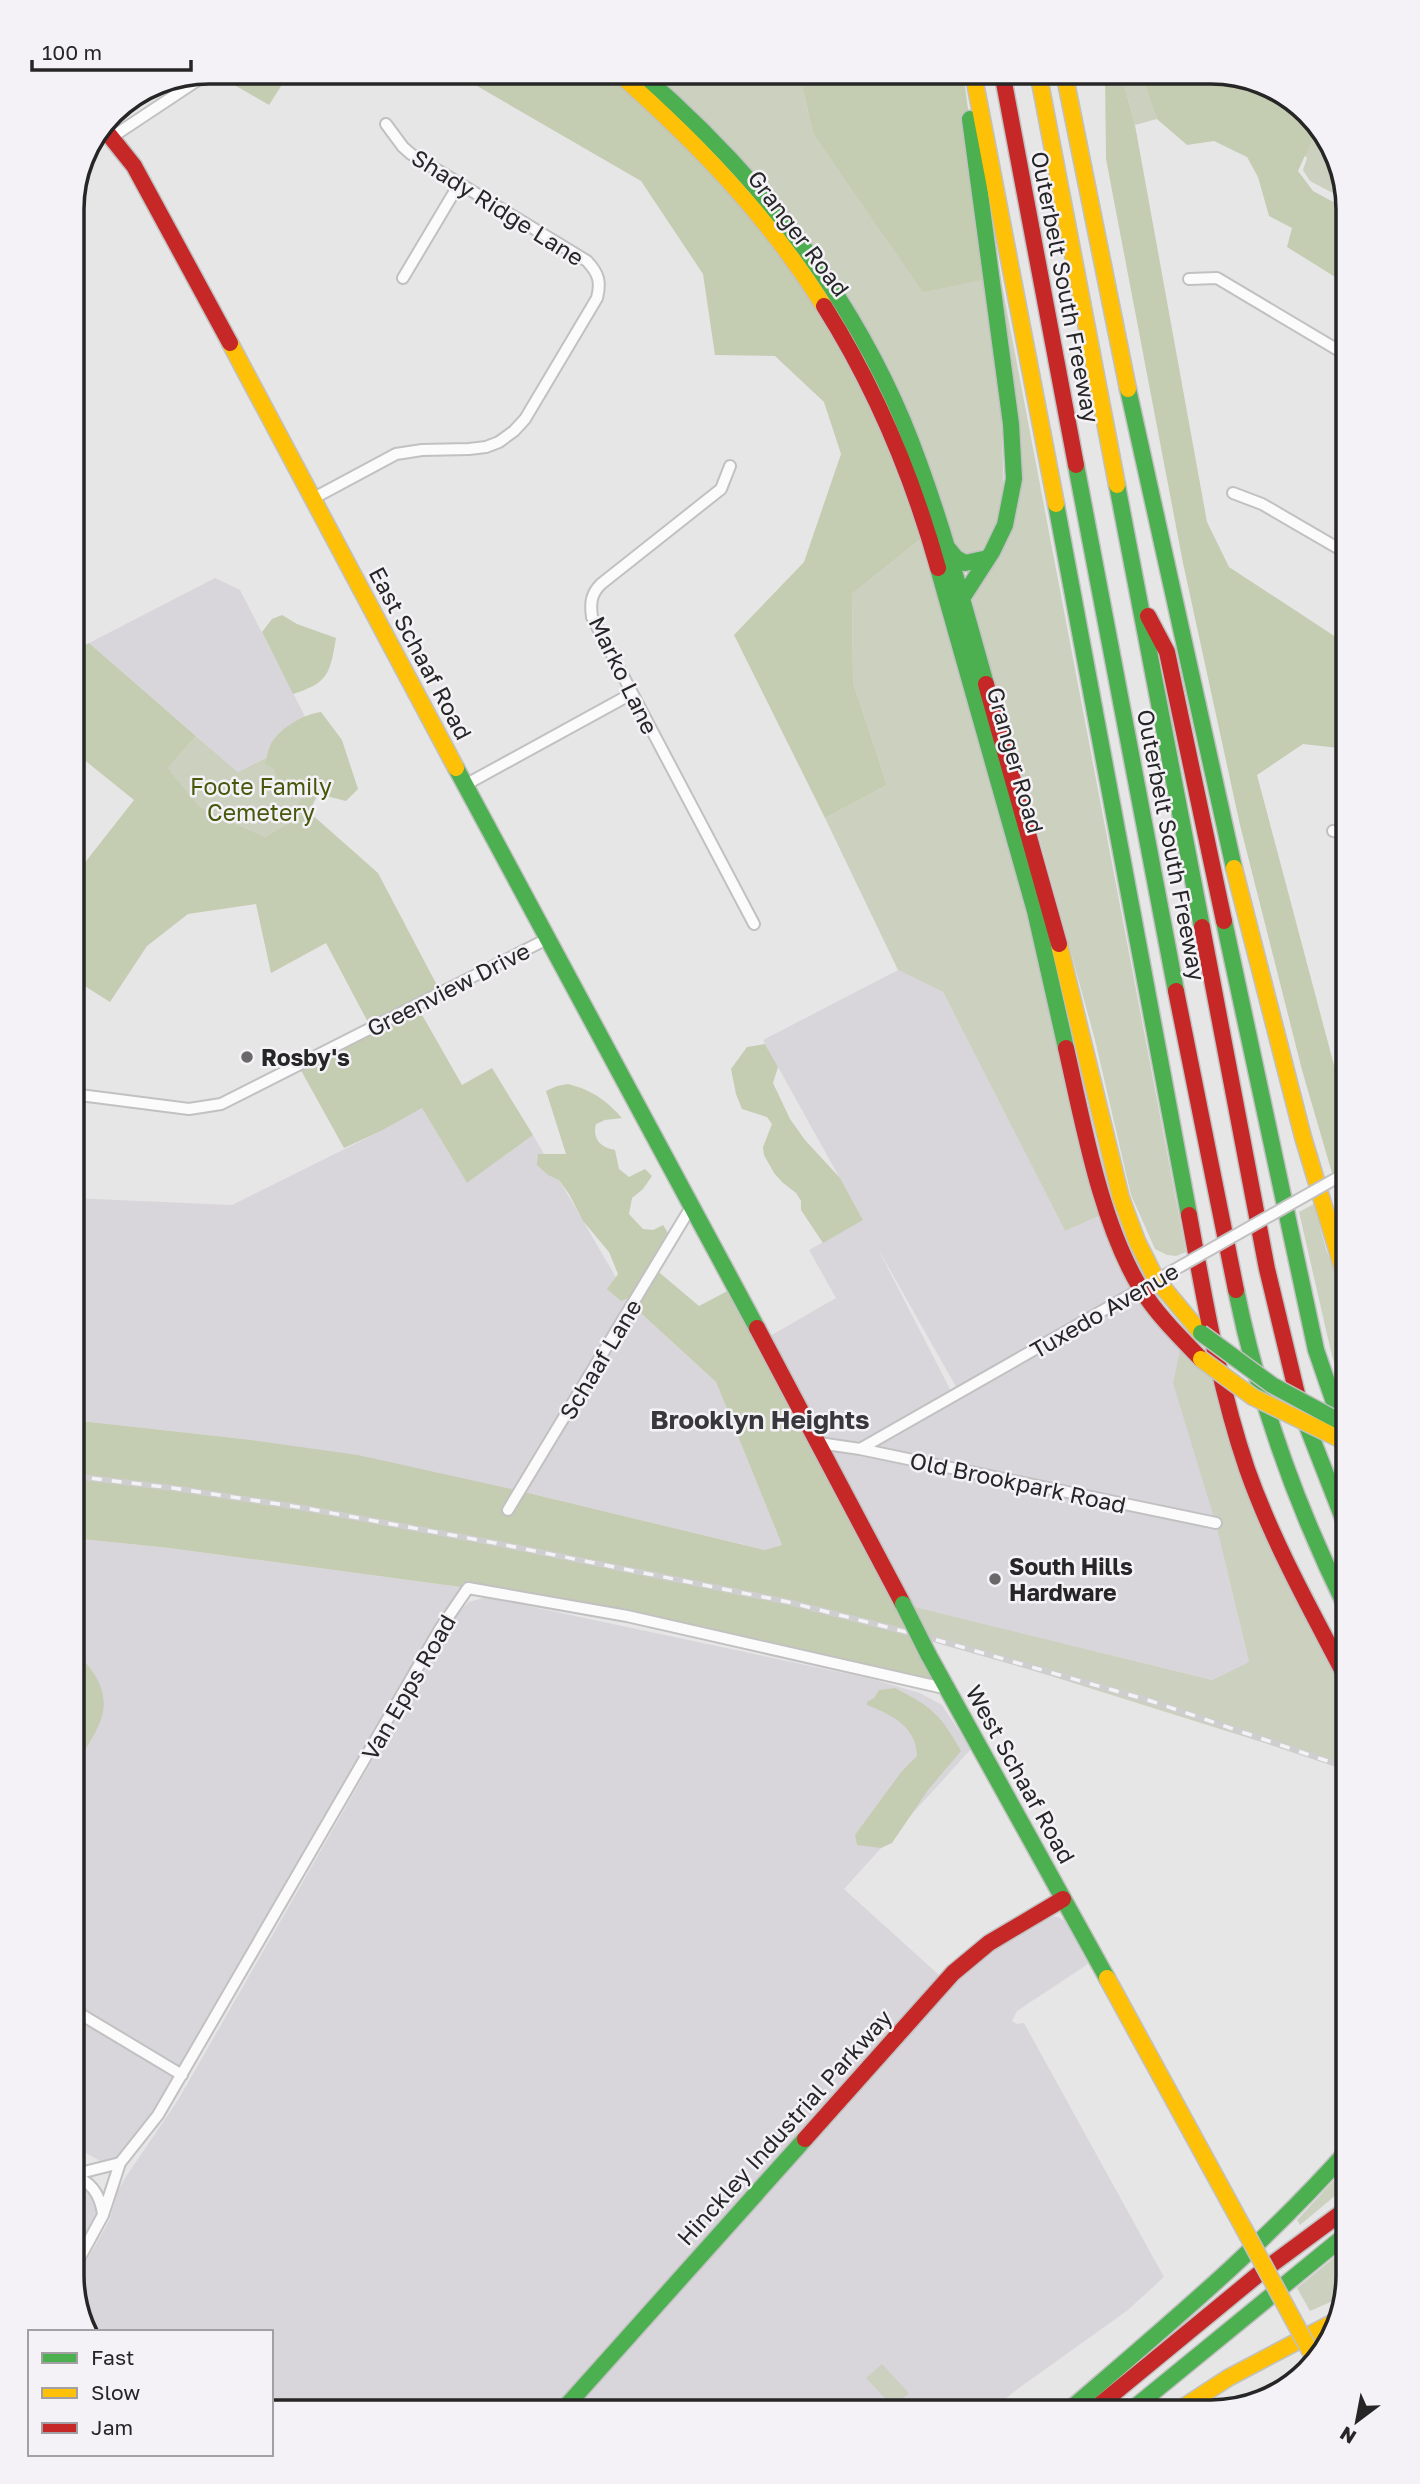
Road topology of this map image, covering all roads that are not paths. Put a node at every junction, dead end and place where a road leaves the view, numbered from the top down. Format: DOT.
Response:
graph roads {
  1 [pos="631,84"];
  2 [pos="653,84"];
  3 [pos="965,84"];
  4 [pos="975,84"];
  5 [pos="1004,84"];
  6 [pos="1040,84"];
  7 [pos="1066,84"];
  8 [pos="187,86"];
  9 [pos="386,124"];
  10 [pos="115,127"];
  11 [pos="109,134"];
  12 [pos="459,184"];
  13 [pos="403,278"];
  14 [pos="1189,279"];
  15 [pos="1336,349"];
  16 [pos="730,466"];
  17 [pos="1233,494"];
  18 [pos="314,498"];
  19 [pos="947,547"];
  20 [pos="1336,547"];
  21 [pos="988,558"];
  22 [pos="1138,599"];
  23 [pos="961,600"];
  24 [pos="956,631"];
  25 [pos="631,694"];
  26 [pos="465,785"];
  27 [pos="1333,831"];
  28 [pos="1336,831"];
  29 [pos="754,924"];
  30 [pos="547,939"];
  31 [pos="84,1096"];
  32 [pos="1336,1178"];
  33 [pos="691,1207"];
  34 [pos="1336,1249"];
  35 [pos="1156,1279"];
  36 [pos="1141,1289"];
  37 [pos="1336,1411"];
  38 [pos="1336,1420"];
  39 [pos="1336,1437"];
  40 [pos="819,1443"];
  41 [pos="860,1449"];
  42 [pos="1336,1500"];
  43 [pos="508,1510"];
  44 [pos="1216,1524"];
  45 [pos="1336,1587"];
  46 [pos="1336,1658"];
  47 [pos="948,1689"];
  48 [pos="1063,1899"];
  49 [pos="84,2016"];
  50 [pos="182,2075"];
  51 [pos="120,2163"];
  52 [pos="1336,2163"];
  53 [pos="84,2172"];
  54 [pos="84,2180"];
  55 [pos="1336,2204"];
  56 [pos="103,2215"];
  57 [pos="1336,2217"];
  58 [pos="1336,2243"];
  59 [pos="84,2250"];
  60 [pos="1260,2273"];
  61 [pos="1324,2327"];
  62 [pos="1316,2342"];
  63 [pos="1310,2351"];
  64 [pos="572,2400"];
  65 [pos="1081,2400"];
  66 [pos="1106,2400"];
  67 [pos="1144,2400"];
  68 [pos="1195,2400"];
  69 [pos="1200,2400"];
  1 -- 24 [label="main road, Granger Road"];
  2 -- 19 [label="main road, Granger Road"];
  3 -- 21 [label="main road"];
  4 -- 46 [label="main road"];
  5 -- 45 [label="main road, Outerbelt South Freeway"];
  6 -- 22 [label="main road, Outerbelt South Freeway"];
  7 -- 34 [label="main road"];
  8 -- 10 [label="street"];
  9 -- 12 [label="street, Shady Ridge Lane"];
  11 -- 18 [label="main road, East Schaaf Road"];
  12 -- 13 [label="street"];
  12 -- 18 [label="street, Shady Ridge Lane"];
  14 -- 15 [label="street"];
  16 -- 25 [label="street, Marko Lane"];
  17 -- 20 [label="street"];
  18 -- 26 [label="main road, East Schaaf Road"];
  19 -- 21 [label="main road"];
  19 -- 23 [label="main road, Granger Road"];
  21 -- 23 [label="main road"];
  22 -- 37 [label="main road"];
  22 -- 42 [label="main road, Outerbelt South Freeway"];
  23 -- 24 [label="main road"];
  23 -- 35 [label="main road, Granger Road"];
  24 -- 36 [label="main road, Granger Road"];
  25 -- 26 [label="street"];
  25 -- 29 [label="street, Marko Lane"];
  26 -- 30 [label="main road, East Schaaf Road"];
  27 -- 28 [label="street"];
  30 -- 31 [label="street, Greenview Drive"];
  30 -- 33 [label="main road, East Schaaf Road"];
  32 -- 35 [label="street, Tuxedo Avenue, bridge"];
  33 -- 40 [label="main road, West Schaaf Road"];
  33 -- 43 [label="street, Schaaf Lane"];
  35 -- 36 [label="street, Tuxedo Avenue"];
  35 -- 38 [label="main road, Granger Road, bridge"];
  36 -- 39 [label="main road, Granger Road, bridge"];
  36 -- 41 [label="street, Tuxedo Avenue"];
  40 -- 41 [label="street, Old Brookpark Road"];
  40 -- 47 [label="main road, West Schaaf Road, bridge"];
  41 -- 44 [label="street, Old Brookpark Road"];
  47 -- 48 [label="main road, West Schaaf Road"];
  47 -- 50 [label="street, Van Epps Road"];
  48 -- 63 [label="main road, West Schaaf Road, bridge"];
  48 -- 64 [label="main road, Hinckley Industrial Parkway"];
  49 -- 50 [label="street"];
  50 -- 51 [label="street, Van Epps Road"];
  51 -- 53 [label="street"];
  51 -- 56 [label="street"];
  52 -- 65 [label="main road"];
  54 -- 56 [label="street"];
  55 -- 60 [label="main road"];
  56 -- 59 [label="street"];
  57 -- 60 [label="main road"];
  58 -- 67 [label="main road"];
  60 -- 66 [label="main road"];
  61 -- 68 [label="main road"];
  62 -- 69 [label="main road"];
}
